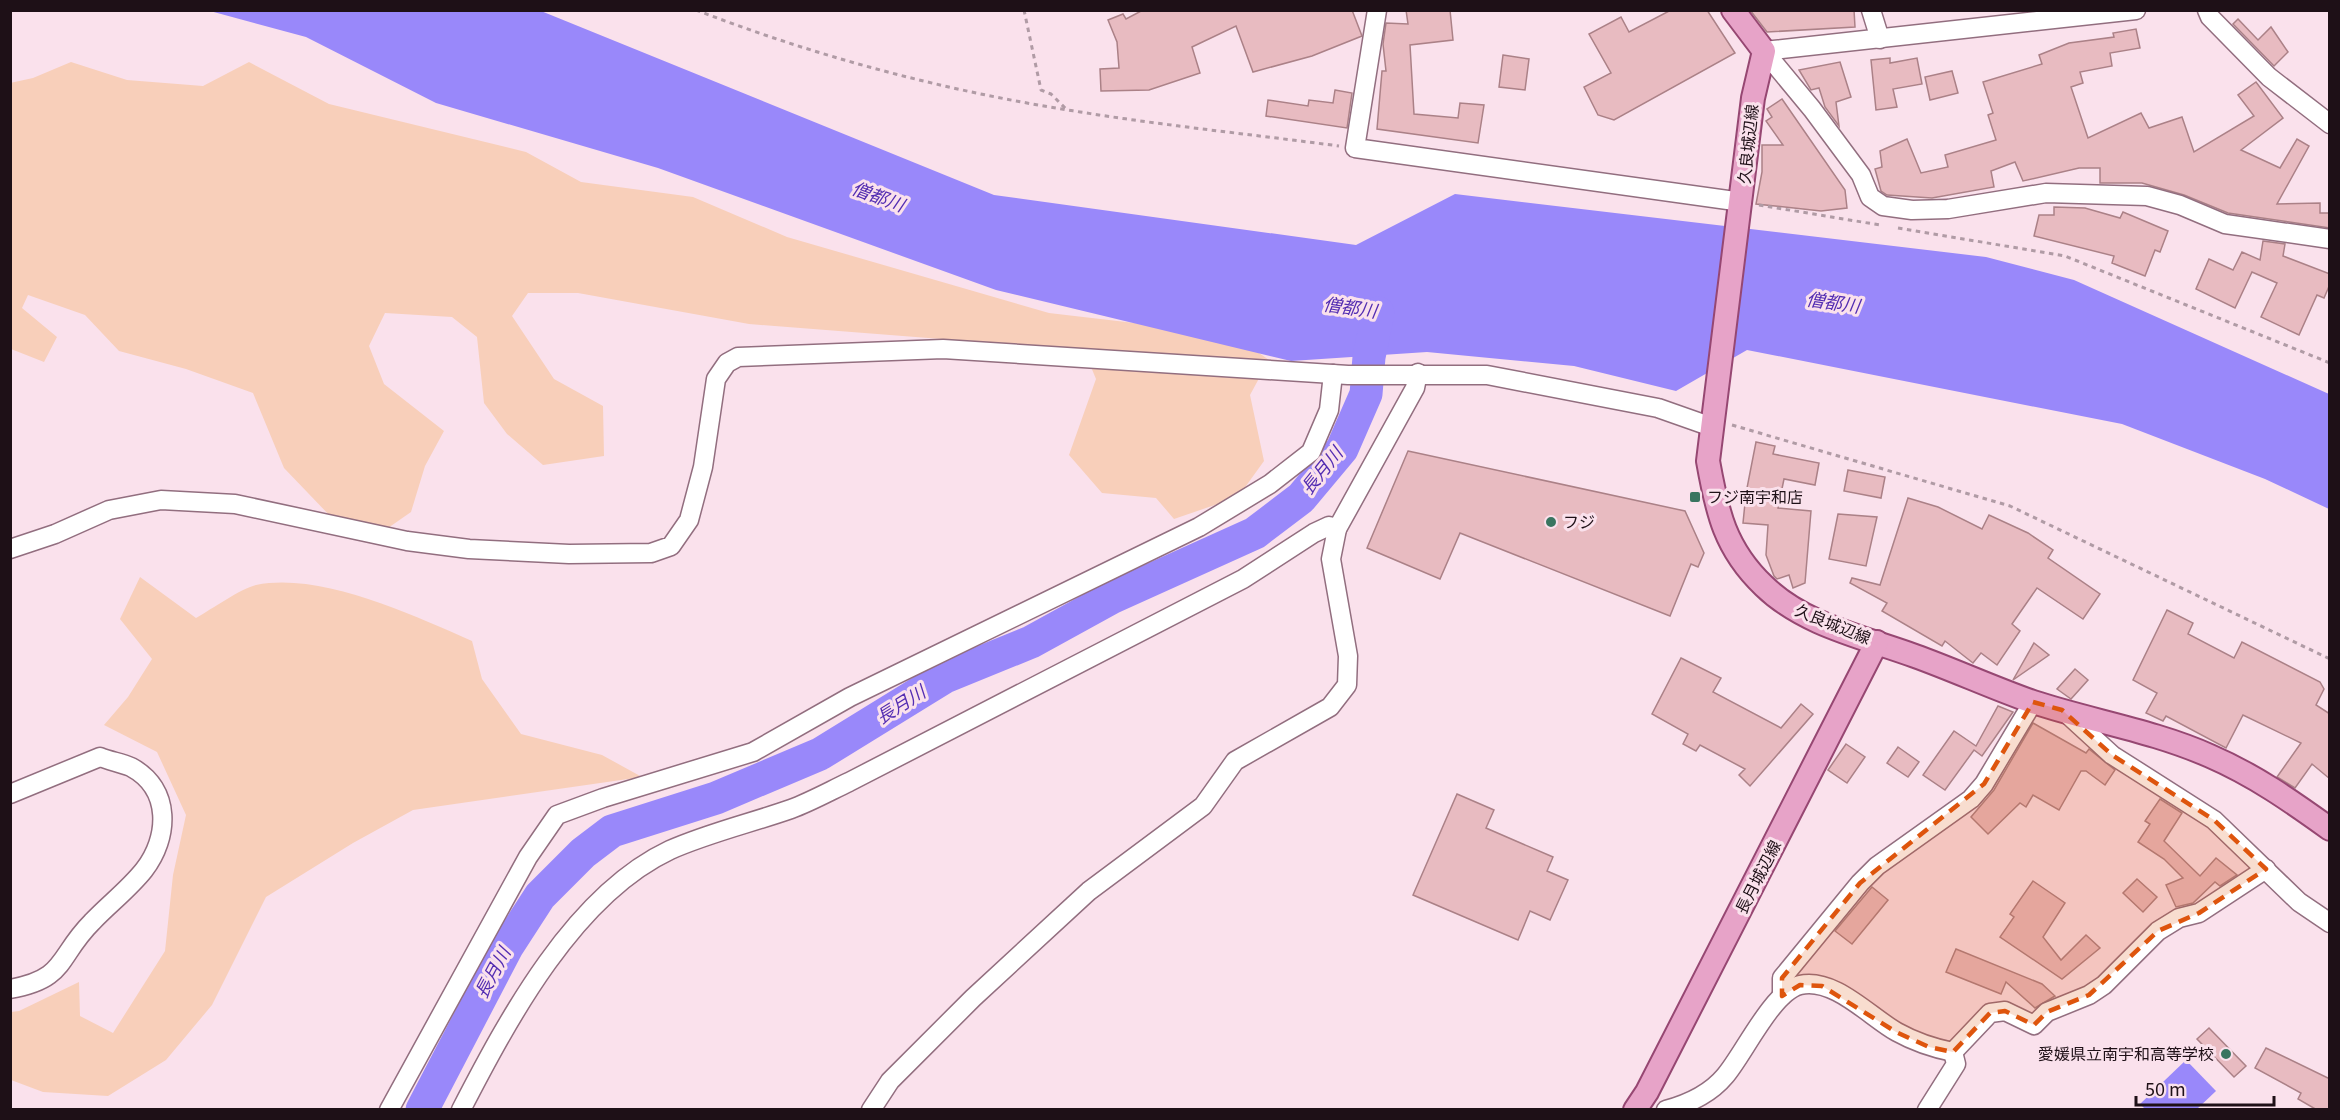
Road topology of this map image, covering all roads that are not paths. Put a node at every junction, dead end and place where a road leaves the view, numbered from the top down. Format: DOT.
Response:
graph roads {
  1 [pos="1377,10"];
  2 [pos="1734,10"];
  3 [pos="1871,10"];
  4 [pos="2136,10"];
  5 [pos="2207,10"];
  6 [pos="1880,39"];
  7 [pos="1764,51"];
  8 [pos="2330,124"];
  9 [pos="1741,207"];
  10 [pos="2330,239"];
  11 [pos="1413,373"];
  12 [pos="1341,375"];
  13 [pos="1713,419"];
  14 [pos="1337,529"];
  15 [pos="10,549"];
  16 [pos="1877,642"];
  17 [pos="2033,702"];
  18 [pos="2062,710"];
  19 [pos="10,794"];
  20 [pos="2330,829"];
  21 [pos="2266,869"];
  22 [pos="2330,923"];
  23 [pos="10,989"];
  24 [pos="1782,996"];
  25 [pos="1953,1052"];
  26 [pos="389,1110"];
  27 [pos="462,1110"];
  28 [pos="871,1110"];
  29 [pos="1635,1110"];
  30 [pos="1666,1110"];
  31 [pos="1927,1110"];
  1 -- 9 [label="street"];
  2 -- 7 [label="main road"];
  3 -- 6 [label="street"];
  4 -- 6 [label="street"];
  5 -- 8 [label="street"];
  6 -- 7 [label="street"];
  7 -- 9 [label="main road, 久良城辺線"];
  7 -- 10 [label="street"];
  9 -- 13 [label="main road, 久良城辺線"];
  11 -- 12 [label="street"];
  11 -- 13 [label="street"];
  11 -- 14 [label="street"];
  12 -- 15 [label="street"];
  12 -- 26 [label="street"];
  13 -- 16 [label="main road, 久良城辺線"];
  14 -- 27 [label="street"];
  14 -- 28 [label="street"];
  16 -- 17 [label="main road, 久良城辺線"];
  16 -- 29 [label="main road, 長月城辺線"];
  17 -- 18 [label="main road, 久良城辺線"];
  17 -- 24 [label="street"];
  18 -- 20 [label="main road, 久良城辺線"];
  18 -- 21 [label="street"];
  19 -- 23 [label="street"];
  21 -- 22 [label="street"];
  21 -- 25 [label="street"];
  24 -- 25 [label="street"];
  24 -- 30 [label="street"];
  25 -- 31 [label="street"];
}
